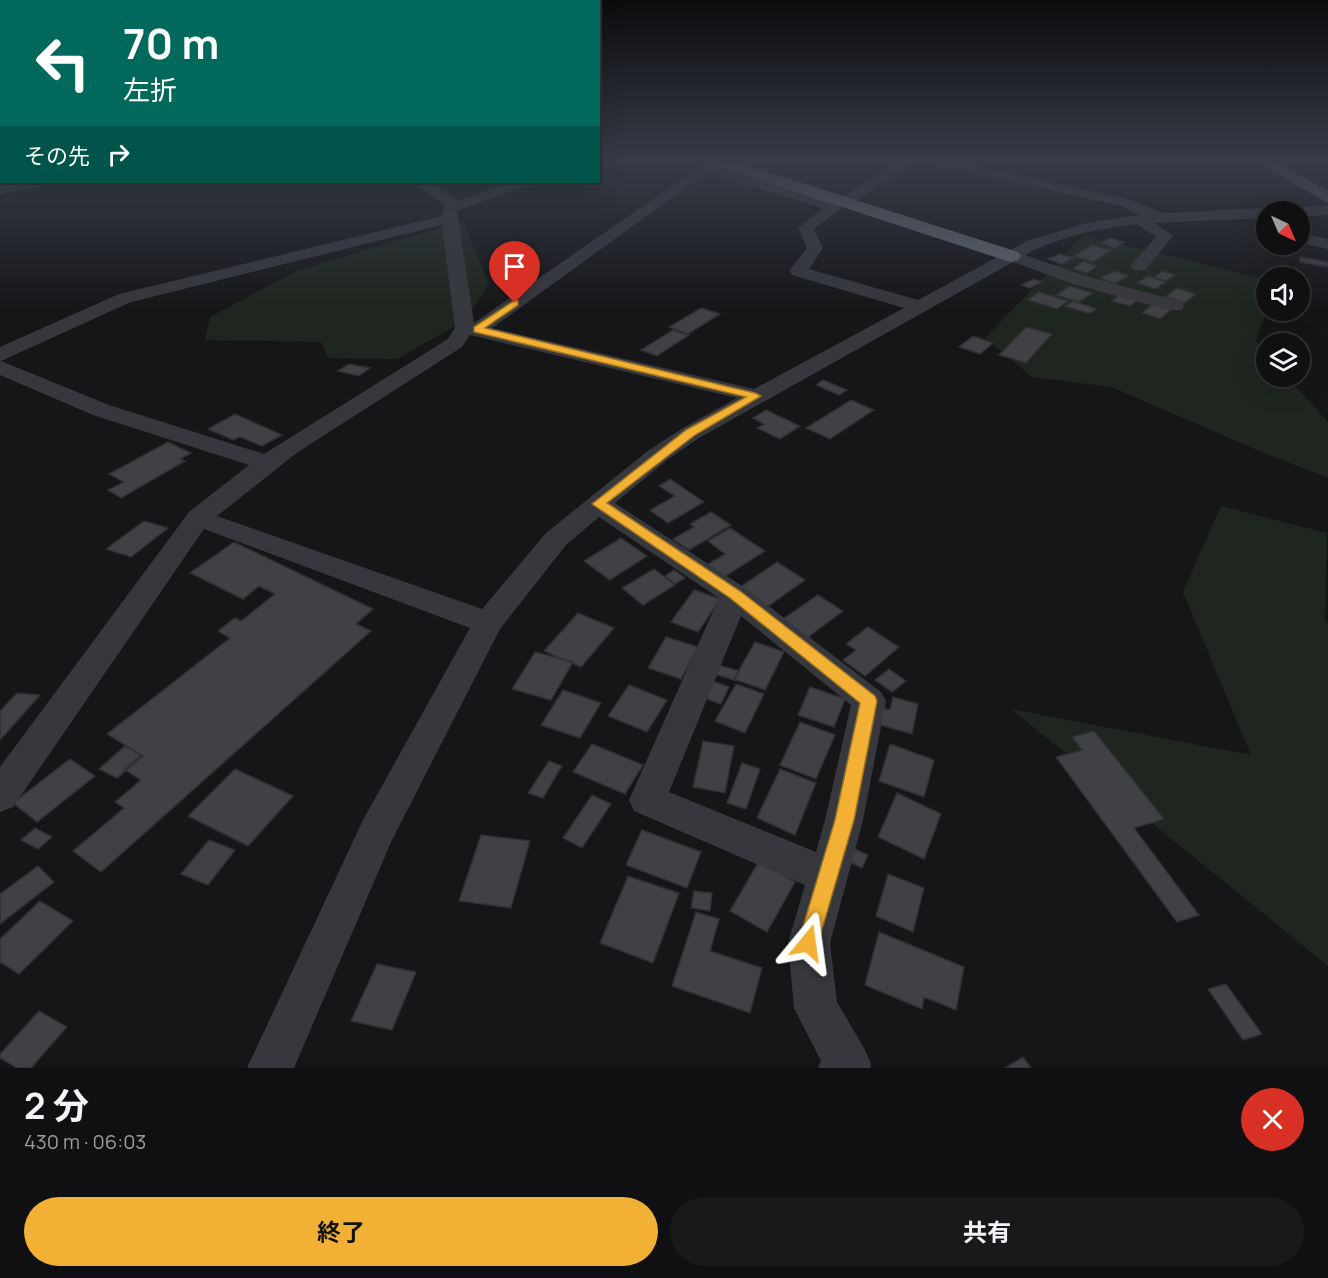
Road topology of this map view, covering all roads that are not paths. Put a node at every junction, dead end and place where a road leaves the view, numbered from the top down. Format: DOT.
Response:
graph roads {
  1 [pos="449,210"];
  2 [pos="459,210"];
  3 [pos="643,210"];
  4 [pos="830,210"];
  5 [pos="868,210"];
  6 [pos="1137,210"];
  7 [pos="1328,210"];
  8 [pos="1310,211"];
  9 [pos="452,213"];
  10 [pos="1246,214"];
  11 [pos="1256,214"];
  12 [pos="1152,220"];
  13 [pos="1256,220"];
  14 [pos="1310,240"];
  15 [pos="1328,244"];
  16 [pos="1011,256"];
  17 [pos="1139,266"];
  18 [pos="1175,306"];
  19 [pos="921,307"];
  20 [pos="471,329"];
  21 [pos="0,355"];
  22 [pos="0,367"];
  23 [pos="755,396"];
  24 [pos="268,463"];
  25 [pos="598,504"];
  26 [pos="198,518"];
  27 [pos="735,595"];
  28 [pos="488,624"];
  29 [pos="0,796"];
  30 [pos="828,876"];
  31 [pos="270,1068"];
  32 [pos="841,1068"];
  1 -- 9 [label="street"];
  2 -- 9 [label="street"];
  3 -- 20 [label="street"];
  4 -- 19 [label="street"];
  5 -- 16 [label="highway"];
  6 -- 12 [label="street"];
  7 -- 8 [label="street"];
  9 -- 20 [label="street"];
  9 -- 21 [label="street"];
  10 -- 11 [label="street"];
  10 -- 12 [label="street"];
  10 -- 13 [label="street"];
  12 -- 16 [label="street"];
  12 -- 17 [label="street"];
  14 -- 15 [label="street"];
  16 -- 18 [label="street"];
  16 -- 19 [label="street"];
  19 -- 23 [label="street"];
  20 -- 23 [label="street"];
  20 -- 24 [label="street"];
  22 -- 24 [label="street"];
  23 -- 25 [label="street"];
  24 -- 26 [label="street"];
  25 -- 27 [label="street"];
  25 -- 28 [label="street"];
  26 -- 28 [label="street"];
  26 -- 29 [label="street"];
  27 -- 30 [label="street"];
  27 -- 30 [label="street"];
  28 -- 31 [label="street"];
  30 -- 32 [label="street"];
}
